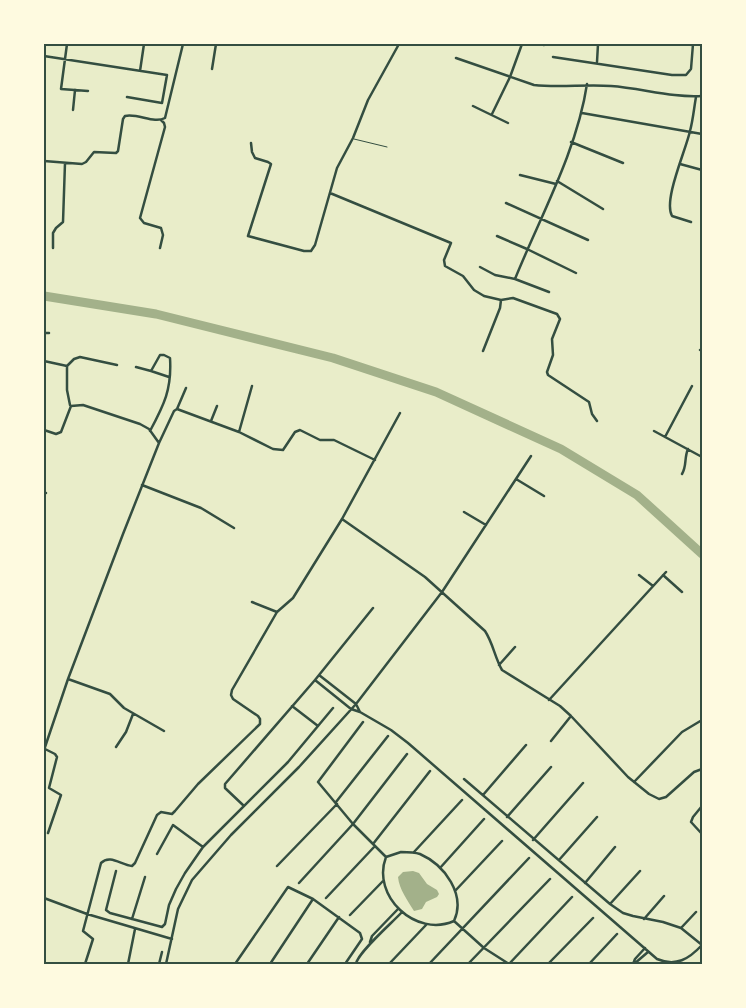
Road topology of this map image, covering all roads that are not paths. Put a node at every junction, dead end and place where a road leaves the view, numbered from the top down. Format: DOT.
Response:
graph roads {
  1 [pos="67,44"];
  2 [pos="144,44"];
  3 [pos="183,44"];
  4 [pos="216,44"];
  5 [pos="399,44"];
  6 [pos="522,44"];
  7 [pos="540,44"];
  8 [pos="598,44"];
  9 [pos="681,44"];
  10 [pos="544,45"];
  11 [pos="693,45"];
  12 [pos="44,56"];
  13 [pos="553,57"];
  14 [pos="456,58"];
  15 [pos="65,59"];
  16 [pos="597,63"];
  17 [pos="212,69"];
  18 [pos="140,71"];
  19 [pos="510,77"];
  20 [pos="587,84"];
  21 [pos="75,90"];
  22 [pos="88,91"];
  23 [pos="696,96"];
  24 [pos="702,96"];
  25 [pos="127,97"];
  26 [pos="473,106"];
  27 [pos="74,110"];
  28 [pos="582,113"];
  29 [pos="492,114"];
  30 [pos="161,120"];
  31 [pos="508,123"];
  32 [pos="690,131"];
  33 [pos="702,134"];
  34 [pos="354,138"];
  35 [pos="571,142"];
  36 [pos="251,143"];
  37 [pos="387,147"];
  38 [pos="44,162"];
  39 [pos="66,163"];
  40 [pos="623,163"];
  41 [pos="680,164"];
  42 [pos="702,170"];
  43 [pos="520,175"];
  44 [pos="556,183"];
  45 [pos="330,193"];
  46 [pos="506,204"];
  47 [pos="603,209"];
  48 [pos="541,220"];
  49 [pos="691,222"];
  50 [pos="497,236"];
  51 [pos="588,240"];
  52 [pos="53,248"];
  53 [pos="160,248"];
  54 [pos="527,248"];
  55 [pos="480,267"];
  56 [pos="576,273"];
  57 [pos="515,280"];
  58 [pos="549,292"];
  59 [pos="501,300"];
  60 [pos="44,333"];
  61 [pos="49,333"];
  62 [pos="483,351"];
  63 [pos="44,361"];
  64 [pos="116,365"];
  65 [pos="67,366"];
  66 [pos="136,367"];
  67 [pos="151,371"];
  68 [pos="169,377"];
  69 [pos="252,386"];
  70 [pos="692,386"];
  71 [pos="186,388"];
  72 [pos="71,406"];
  73 [pos="217,406"];
  74 [pos="176,409"];
  75 [pos="400,413"];
  76 [pos="598,421"];
  77 [pos="210,422"];
  78 [pos="44,430"];
  79 [pos="150,431"];
  80 [pos="654,431"];
  81 [pos="239,432"];
  82 [pos="665,437"];
  83 [pos="159,443"];
  84 [pos="688,449"];
  85 [pos="531,456"];
  86 [pos="702,457"];
  87 [pos="375,460"];
  88 [pos="682,474"];
  89 [pos="516,479"];
  90 [pos="142,485"];
  91 [pos="544,496"];
  92 [pos="464,512"];
  93 [pos="342,519"];
  94 [pos="486,525"];
  95 [pos="234,528"];
  96 [pos="666,572"];
  97 [pos="640,575"];
  98 [pos="663,575"];
  99 [pos="653,586"];
  100 [pos="442,592"];
  101 [pos="682,592"];
  102 [pos="252,602"];
  103 [pos="373,608"];
  104 [pos="277,612"];
  105 [pos="515,647"];
  106 [pos="499,665"];
  107 [pos="319,675"];
  108 [pos="68,679"];
  109 [pos="315,680"];
  110 [pos="549,700"];
  111 [pos="356,704"];
  112 [pos="292,706"];
  113 [pos="333,708"];
  114 [pos="351,709"];
  115 [pos="360,712"];
  116 [pos="134,714"];
  117 [pos="571,716"];
  118 [pos="702,720"];
  119 [pos="363,722"];
  120 [pos="318,726"];
  121 [pos="164,731"];
  122 [pos="388,736"];
  123 [pos="551,741"];
  124 [pos="526,745"];
  125 [pos="116,747"];
  126 [pos="44,749"];
  127 [pos="407,754"];
  128 [pos="551,767"];
  129 [pos="702,769"];
  130 [pos="430,771"];
  131 [pos="464,779"];
  132 [pos="634,782"];
  133 [pos="583,783"];
  134 [pos="483,795"];
  135 [pos="462,800"];
  136 [pos="336,803"];
  137 [pos="244,806"];
  138 [pos="702,806"];
  139 [pos="507,817"];
  140 [pos="597,817"];
  141 [pos="484,819"];
  142 [pos="353,824"];
  143 [pos="48,833"];
  144 [pos="702,834"];
  145 [pos="534,840"];
  146 [pos="502,841"];
  147 [pos="374,845"];
  148 [pos="203,847"];
  149 [pos="615,847"];
  150 [pos="414,852"];
  151 [pos="157,854"];
  152 [pos="386,857"];
  153 [pos="529,858"];
  154 [pos="559,860"];
  155 [pos="277,866"];
  156 [pos="440,868"];
  157 [pos="116,871"];
  158 [pos="640,871"];
  159 [pos="145,877"];
  160 [pos="550,879"];
  161 [pos="383,881"];
  162 [pos="299,883"];
  163 [pos="585,883"];
  164 [pos="455,891"];
  165 [pos="572,896"];
  166 [pos="664,896"];
  167 [pos="44,898"];
  168 [pos="326,898"];
  169 [pos="313,899"];
  170 [pos="610,904"];
  171 [pos="399,908"];
  172 [pos="402,912"];
  173 [pos="696,912"];
  174 [pos="87,914"];
  175 [pos="350,915"];
  176 [pos="339,917"];
  177 [pos="594,918"];
  178 [pos="132,919"];
  179 [pos="644,919"];
  180 [pos="454,921"];
  181 [pos="426,925"];
  182 [pos="681,928"];
  183 [pos="135,929"];
  184 [pos="462,929"];
  185 [pos="617,934"];
  186 [pos="172,939"];
  187 [pos="370,944"];
  188 [pos="702,945"];
  189 [pos="484,948"];
  190 [pos="645,948"];
  191 [pos="162,952"];
  192 [pos="648,952"];
  193 [pos="85,964"];
  194 [pos="128,964"];
  195 [pos="159,964"];
  196 [pos="166,964"];
  197 [pos="235,964"];
  198 [pos="270,964"];
  199 [pos="307,964"];
  200 [pos="345,964"];
  201 [pos="356,964"];
  202 [pos="389,964"];
  203 [pos="429,964"];
  204 [pos="468,964"];
  205 [pos="509,964"];
  206 [pos="548,964"];
  207 [pos="589,964"];
  208 [pos="633,964"];
  1 -- 15 [label="street"];
  2 -- 18 [label="street"];
  3 -- 30 [label="street"];
  4 -- 17 [label="street"];
  5 -- 34 [label="street"];
  6 -- 19 [label="street"];
  7 -- 10 [label="street"];
  8 -- 16 [label="street"];
  9 -- 11 [label="street"];
  11 -- 16 [label="street"];
  12 -- 15 [label="street"];
  13 -- 16 [label="street"];
  14 -- 19 [label="street"];
  15 -- 18 [label="street"];
  15 -- 21 [label="street"];
  18 -- 25 [label="street"];
  19 -- 20 [label="street"];
  19 -- 29 [label="street"];
  20 -- 23 [label="street"];
  20 -- 28 [label="street"];
  21 -- 22 [label="street"];
  21 -- 27 [label="street"];
  23 -- 24 [label="street"];
  23 -- 32 [label="street"];
  26 -- 29 [label="street"];
  28 -- 32 [label="street"];
  28 -- 35 [label="street"];
  29 -- 31 [label="street"];
  30 -- 39 [label="street"];
  30 -- 53 [label="street"];
  32 -- 33 [label="street"];
  32 -- 41 [label="street"];
  34 -- 37 [label="lane"];
  34 -- 45 [label="street"];
  35 -- 40 [label="street"];
  35 -- 44 [label="street"];
  36 -- 45 [label="street"];
  38 -- 39 [label="street"];
  39 -- 52 [label="street"];
  41 -- 42 [label="street"];
  41 -- 49 [label="street"];
  43 -- 44 [label="street"];
  44 -- 47 [label="street"];
  44 -- 48 [label="street"];
  45 -- 59 [label="street"];
  46 -- 48 [label="street"];
  48 -- 51 [label="street"];
  48 -- 54 [label="street"];
  50 -- 54 [label="street"];
  54 -- 56 [label="street"];
  54 -- 57 [label="street"];
  55 -- 57 [label="street"];
  57 -- 58 [label="street"];
  59 -- 62 [label="street"];
  59 -- 76 [label="street"];
  60 -- 61 [label="street"];
  63 -- 65 [label="street"];
  64 -- 65 [label="street"];
  65 -- 72 [label="street"];
  66 -- 67 [label="street"];
  67 -- 68 [label="street"];
  67 -- 68 [label="street"];
  68 -- 79 [label="street"];
  69 -- 81 [label="street"];
  70 -- 82 [label="street"];
  71 -- 74 [label="street"];
  72 -- 78 [label="street"];
  72 -- 79 [label="street"];
  73 -- 77 [label="street"];
  74 -- 77 [label="street"];
  74 -- 83 [label="street"];
  75 -- 87 [label="street"];
  77 -- 81 [label="street"];
  79 -- 83 [label="street"];
  80 -- 82 [label="street"];
  81 -- 87 [label="street"];
  82 -- 84 [label="street"];
  83 -- 90 [label="street"];
  84 -- 86 [label="street"];
  84 -- 88 [label="street"];
  85 -- 89 [label="street"];
  87 -- 93 [label="street"];
  89 -- 91 [label="street"];
  89 -- 94 [label="street"];
  90 -- 95 [label="street"];
  90 -- 108 [label="street"];
  92 -- 94 [label="street"];
  93 -- 100 [label="street"];
  93 -- 104 [label="street"];
  94 -- 100 [label="street"];
  96 -- 98 [label="street"];
  97 -- 99 [label="street"];
  98 -- 99 [label="street"];
  98 -- 101 [label="street"];
  99 -- 110 [label="street"];
  100 -- 106 [label="street"];
  100 -- 111 [label="street"];
  102 -- 104 [label="street"];
  103 -- 107 [label="street"];
  104 -- 174 [label="street"];
  105 -- 106 [label="street"];
  106 -- 110 [label="street"];
  107 -- 109 [label="street"];
  107 -- 111 [label="street"];
  108 -- 116 [label="street"];
  108 -- 126 [label="street"];
  109 -- 112 [label="street"];
  109 -- 114 [label="street"];
  110 -- 117 [label="street"];
  111 -- 114 [label="street"];
  111 -- 115 [label="street"];
  112 -- 120 [label="street"];
  112 -- 137 [label="street"];
  113 -- 120 [label="street"];
  114 -- 115 [label="street"];
  114 -- 186 [label="street"];
  115 -- 190 [label="street"];
  116 -- 121 [label="street"];
  116 -- 125 [label="street"];
  117 -- 123 [label="street"];
  117 -- 132 [label="street"];
  118 -- 132 [label="street"];
  119 -- 136 [label="street"];
  120 -- 137 [label="street"];
  122 -- 136 [label="street"];
  124 -- 134 [label="street"];
  126 -- 143 [label="street"];
  127 -- 142 [label="street"];
  128 -- 139 [label="street"];
  129 -- 132 [label="street"];
  130 -- 147 [label="street"];
  131 -- 134 [label="street"];
  133 -- 145 [label="street"];
  134 -- 139 [label="street"];
  135 -- 150 [label="street"];
  136 -- 142 [label="street"];
  136 -- 155 [label="street"];
  137 -- 148 [label="street"];
  138 -- 144 [label="street"];
  139 -- 145 [label="street"];
  140 -- 154 [label="street"];
  141 -- 156 [label="street"];
  142 -- 147 [label="street"];
  142 -- 162 [label="street"];
  145 -- 154 [label="street"];
  146 -- 164 [label="street"];
  147 -- 152 [label="street"];
  147 -- 168 [label="street"];
  148 -- 151 [label="street"];
  148 -- 178 [label="street"];
  149 -- 163 [label="street"];
  150 -- 152 [label="street"];
  150 -- 156 [label="street"];
  152 -- 161 [label="street"];
  153 -- 184 [label="street"];
  154 -- 163 [label="street"];
  156 -- 164 [label="street"];
  157 -- 178 [label="street"];
  158 -- 170 [label="street"];
  159 -- 178 [label="street"];
  160 -- 189 [label="street"];
  161 -- 171 [label="street"];
  161 -- 175 [label="street"];
  163 -- 170 [label="street"];
  164 -- 180 [label="street"];
  165 -- 205 [label="street"];
  166 -- 179 [label="street"];
  167 -- 174 [label="street"];
  169 -- 176 [label="street"];
  169 -- 197 [label="street"];
  169 -- 198 [label="street"];
  170 -- 179 [label="street"];
  171 -- 172 [label="street"];
  171 -- 187 [label="street"];
  172 -- 181 [label="street"];
  172 -- 187 [label="street"];
  173 -- 182 [label="street"];
  174 -- 183 [label="street"];
  174 -- 193 [label="street"];
  176 -- 199 [label="street"];
  176 -- 200 [label="street"];
  177 -- 206 [label="street"];
  179 -- 182 [label="street"];
  180 -- 181 [label="street"];
  180 -- 184 [label="street"];
  181 -- 202 [label="street"];
  182 -- 188 [label="street"];
  183 -- 186 [label="street"];
  183 -- 194 [label="street"];
  184 -- 189 [label="street"];
  184 -- 203 [label="street"];
  185 -- 207 [label="street"];
  186 -- 196 [label="street"];
  187 -- 201 [label="street"];
  188 -- 192 [label="street"];
  189 -- 204 [label="street"];
  189 -- 205 [label="street"];
  190 -- 192 [label="street"];
  190 -- 208 [label="street"];
  191 -- 195 [label="street"];
  192 -- 208 [label="street"];
}
